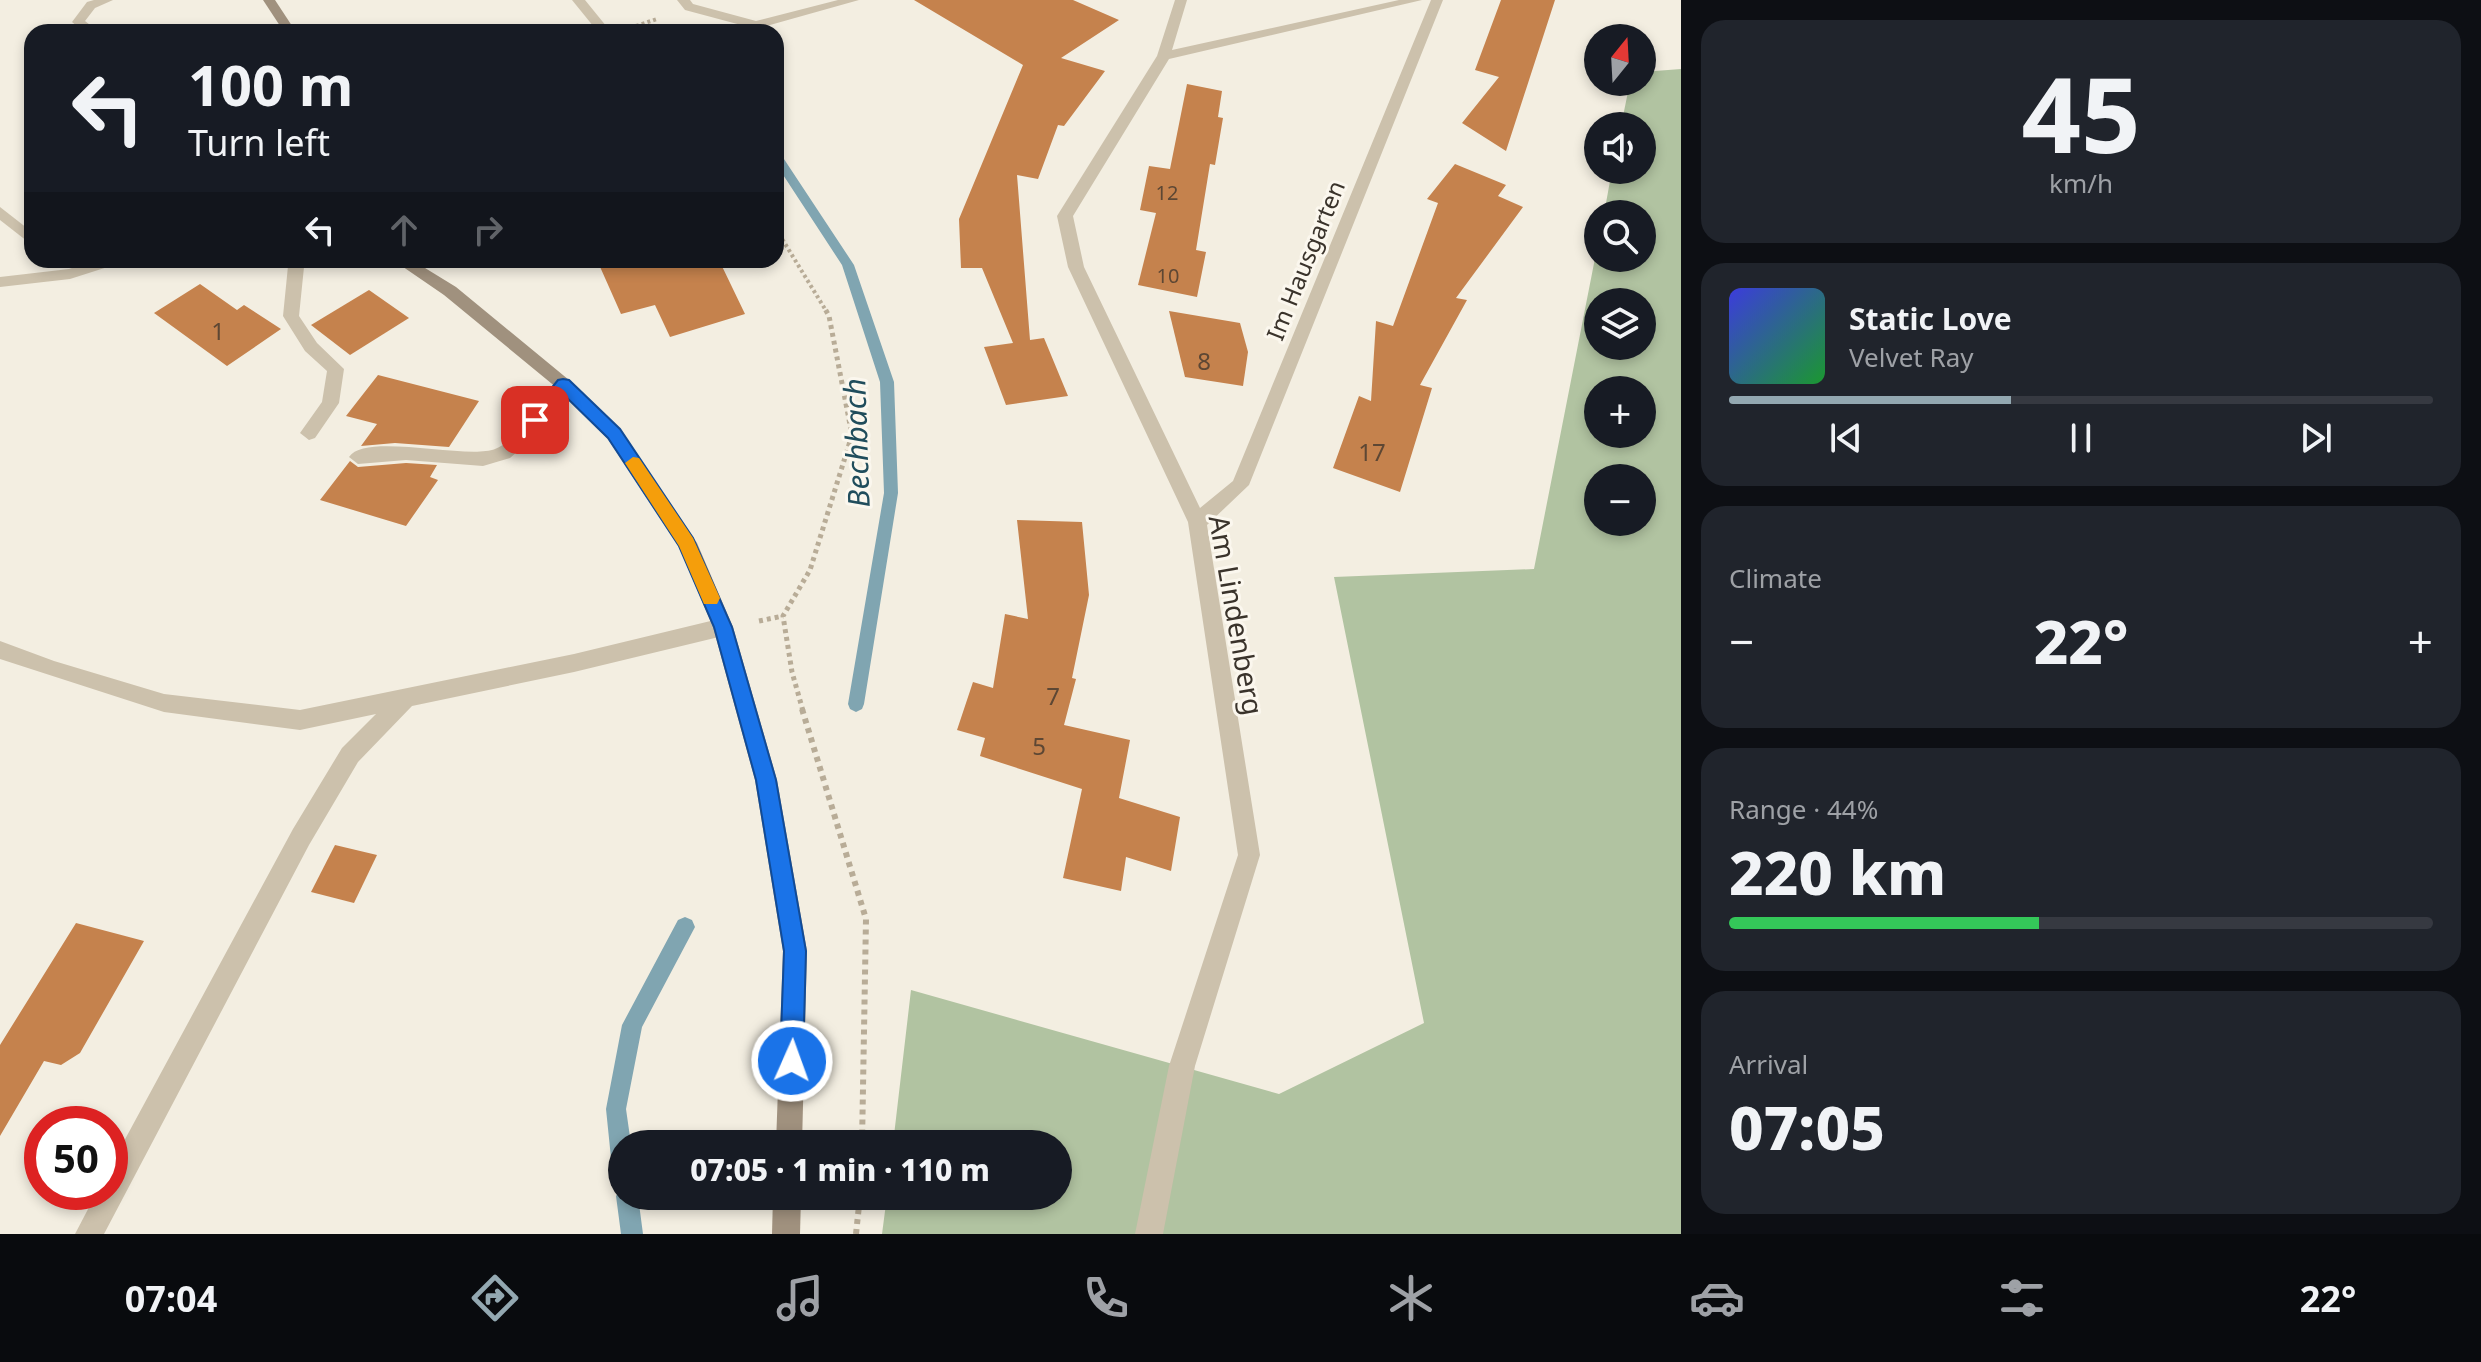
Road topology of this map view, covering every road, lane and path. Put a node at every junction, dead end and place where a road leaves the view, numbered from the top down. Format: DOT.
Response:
graph roads {
  1 [pos="107,0"];
  2 [pos="269,0"];
  3 [pos="578,0"];
  4 [pos="683,0"];
  5 [pos="853,0"];
  6 [pos="1181,0"];
  7 [pos="1416,0"];
  8 [pos="1437,0"];
  9 [pos="81,24"];
  10 [pos="285,24"];
  11 [pos="598,24"];
  12 [pos="752,24"];
  13 [pos="760,24"];
  14 [pos="1164,56"];
  15 [pos="0,212"];
  16 [pos="24,233"];
  17 [pos="784,242"];
  18 [pos="63,268"];
  19 [pos="88,268"];
  20 [pos="296,268"];
  21 [pos="414,268"];
  22 [pos="70,274"];
  23 [pos="0,282"];
  24 [pos="563,384"];
  25 [pos="309,433"];
  26 [pos="358,457"];
  27 [pos="1197,522"];
  28 [pos="723,627"];
  29 [pos="0,650"];
  30 [pos="408,696"];
  31 [pos="789,1130"];
  32 [pos="862,1130"];
  33 [pos="787,1210"];
  34 [pos="859,1210"];
  35 [pos="89,1234"];
  36 [pos="786,1234"];
  37 [pos="856,1234"];
  38 [pos="1149,1234"];
  1 -- 9 [label="street"];
  2 -- 10 [label="main road"];
  3 -- 11 [label="street"];
  4 -- 12 [label="street"];
  5 -- 13 [label="street"];
  6 -- 14 [label="street, Am Lindenberg"];
  7 -- 14 [label="street"];
  8 -- 27 [label="street, Im Hausgarten"];
  14 -- 27 [label="street, Am Lindenberg"];
  15 -- 16 [label="street"];
  17 -- 32 [label="path"];
  18 -- 22 [label="street"];
  19 -- 22 [label="street"];
  20 -- 25 [label="street"];
  21 -- 24 [label="main road"];
  22 -- 23 [label="street"];
  24 -- 26 [label="street"];
  24 -- 28 [label="main road"];
  27 -- 38 [label="street, Am Lindenberg"];
  28 -- 30 [label="street"];
  28 -- 31 [label="main road"];
  29 -- 30 [label="street"];
  30 -- 35 [label="street"];
  33 -- 36 [label="main road"];
  34 -- 37 [label="path"];
}
